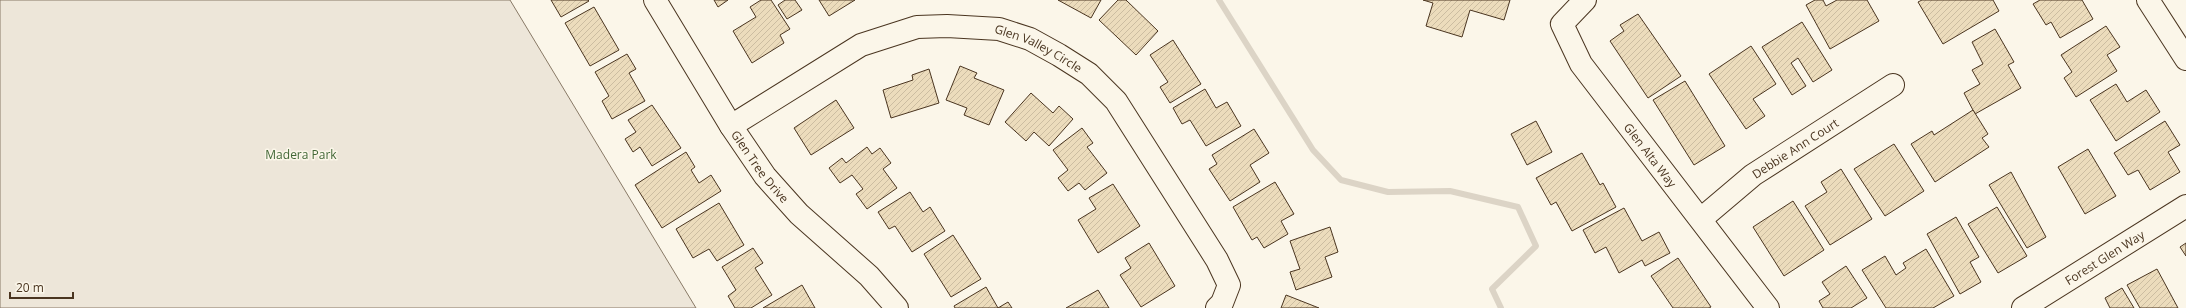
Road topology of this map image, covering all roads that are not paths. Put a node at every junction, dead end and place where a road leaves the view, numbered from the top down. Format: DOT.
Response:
graph roads {
  1 [pos="655,0"];
  2 [pos="1585,0"];
  3 [pos="2148,0"];
  4 [pos="2184,52"];
  5 [pos="1893,85"];
  6 [pos="731,126"];
  7 [pos="2186,206"];
  8 [pos="1702,219"];
  9 [pos="897,308"];
  10 [pos="1217,308"];
  11 [pos="1768,308"];
  12 [pos="2023,308"];
  1 -- 6 [label="street, Glen Tree Drive"];
  2 -- 8 [label="street, Glen Alta Way"];
  3 -- 4 [label="street"];
  5 -- 8 [label="street, Debbie Ann Court"];
  6 -- 9 [label="street, Glen Tree Drive"];
  6 -- 10 [label="street, Glen Valley Circle"];
  7 -- 12 [label="street, Forest Glen Way"];
  8 -- 11 [label="street, Glen Alta Way"];
}
